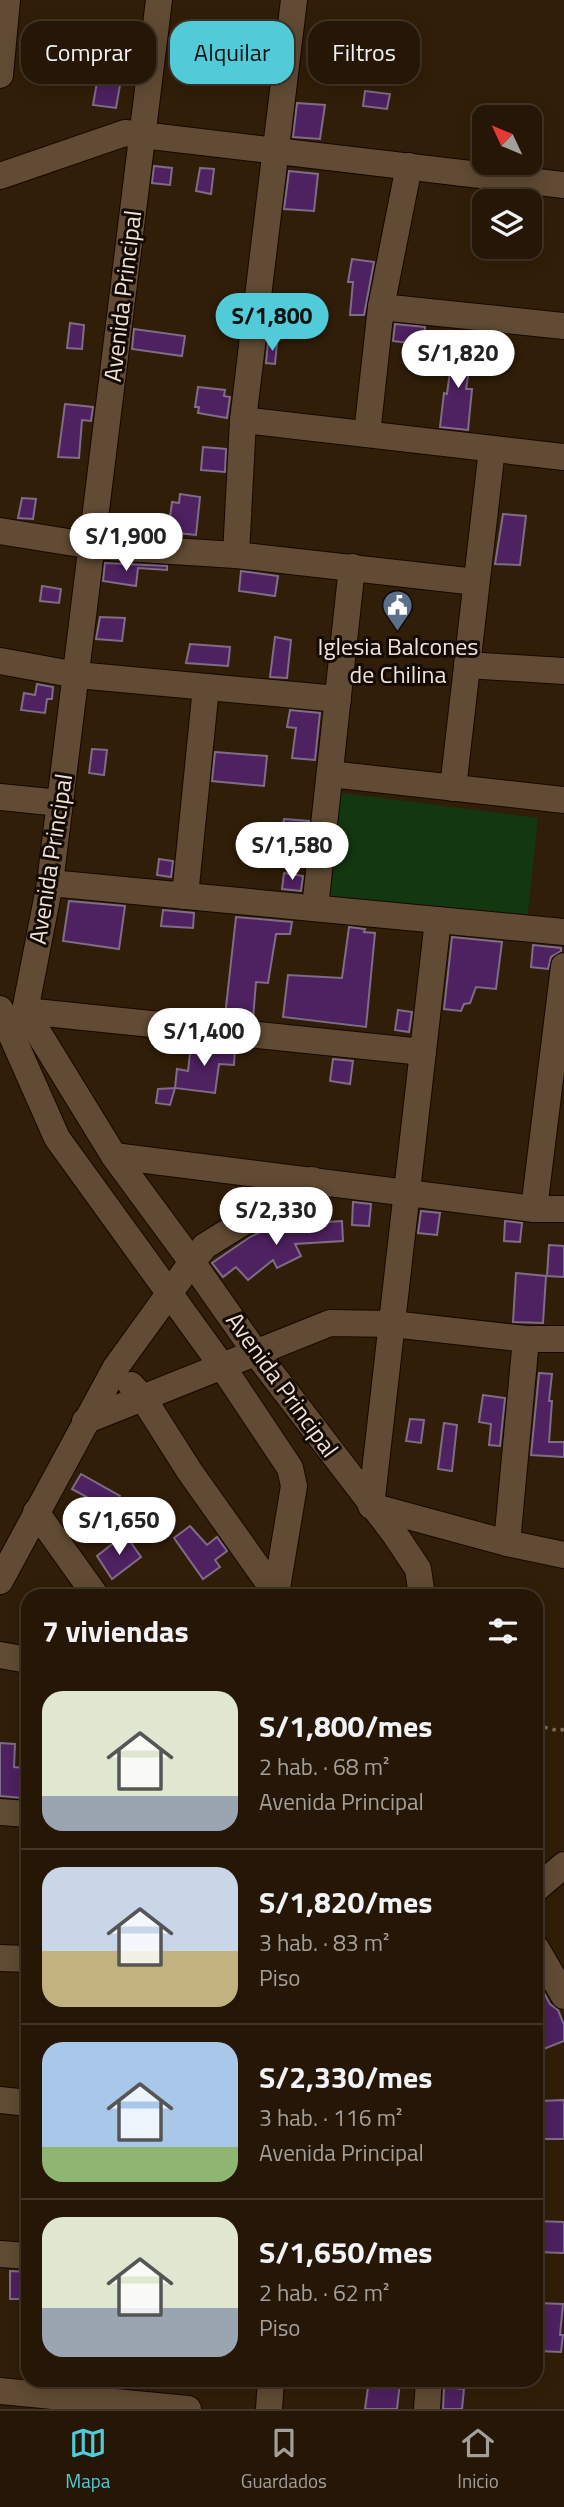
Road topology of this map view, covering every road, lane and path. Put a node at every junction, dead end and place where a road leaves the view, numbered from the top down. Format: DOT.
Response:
graph roads {
  1 [pos="6,0"];
  2 [pos="159,0"];
  3 [pos="294,0"];
  4 [pos="0,75"];
  5 [pos="141,135"];
  6 [pos="275,150"];
  7 [pos="409,166"];
  8 [pos="0,176"];
  9 [pos="564,185"];
  10 [pos="381,307"];
  11 [pos="564,326"];
  12 [pos="243,420"];
  13 [pos="367,434"];
  14 [pos="492,449"];
  15 [pos="564,457"];
  16 [pos="0,531"];
  17 [pos="93,546"];
  18 [pos="236,555"];
  19 [pos="352,566"];
  20 [pos="477,582"];
  21 [pos="0,661"];
  22 [pos="467,665"];
  23 [pos="564,671"];
  24 [pos="77,675"];
  25 [pos="206,687"];
  26 [pos="338,699"];
  27 [pos="330,774"];
  28 [pos="453,788"];
  29 [pos="0,797"];
  30 [pos="564,800"];
  31 [pos="60,803"];
  32 [pos="50,883"];
  33 [pos="185,896"];
  34 [pos="315,908"];
  35 [pos="438,920"];
  36 [pos="564,932"];
  37 [pos="564,966"];
  38 [pos="12,1010"];
  39 [pos="423,1052"];
  40 [pos="114,1156"];
  41 [pos="312,1180"];
  42 [pos="407,1192"];
  43 [pos="534,1209"];
  44 [pos="564,1209"];
  45 [pos="192,1262"];
  46 [pos="169,1292"];
  47 [pos="392,1324"];
  48 [pos="526,1339"];
  49 [pos="564,1339"];
  50 [pos="256,1353"];
  51 [pos="222,1366"];
  52 [pos="116,1367"];
  53 [pos="143,1398"];
  54 [pos="85,1421"];
  55 [pos="371,1506"];
  56 [pos="36,1512"];
  57 [pos="507,1543"];
  58 [pos="564,1555"];
  59 [pos="0,1581"];
  60 [pos="91,1589"];
  61 [pos="273,1589"];
  62 [pos="278,1589"];
  63 [pos="421,1589"];
  64 [pos="0,1656"];
  65 [pos="21,1659"];
  66 [pos="543,1727"];
  67 [pos="564,1729"];
  68 [pos="0,1812"];
  69 [pos="21,1814"];
  70 [pos="564,1865"];
  71 [pos="543,1883"];
  72 [pos="0,1958"];
  73 [pos="21,1959"];
  74 [pos="543,1960"];
  75 [pos="564,1996"];
  76 [pos="0,2101"];
  77 [pos="21,2102"];
  78 [pos="0,2254"];
  79 [pos="21,2256"];
  80 [pos="271,2387"];
  81 [pos="429,2387"];
  82 [pos="0,2391"];
  83 [pos="188,2409"];
  84 [pos="269,2409"];
  85 [pos="427,2409"];
  1 -- 4 [label="street"];
  2 -- 5 [label="street, Avenida Principal"];
  3 -- 6 [label="street"];
  5 -- 6 [label="street"];
  5 -- 8 [label="street"];
  5 -- 17 [label="street, Avenida Principal"];
  6 -- 7 [label="street"];
  6 -- 12 [label="street"];
  7 -- 9 [label="street"];
  7 -- 10 [label="street"];
  10 -- 11 [label="street"];
  10 -- 13 [label="street"];
  12 -- 13 [label="street"];
  12 -- 18 [label="street"];
  13 -- 14 [label="street"];
  14 -- 15 [label="street"];
  14 -- 20 [label="street"];
  16 -- 17 [label="street"];
  17 -- 18 [label="street"];
  17 -- 24 [label="street, Avenida Principal"];
  18 -- 19 [label="street"];
  19 -- 20 [label="street"];
  19 -- 26 [label="street"];
  20 -- 22 [label="street"];
  21 -- 24 [label="street"];
  22 -- 23 [label="street"];
  22 -- 28 [label="street"];
  24 -- 25 [label="street"];
  24 -- 31 [label="street, Avenida Principal"];
  25 -- 26 [label="street"];
  25 -- 33 [label="street"];
  26 -- 27 [label="street"];
  27 -- 28 [label="street"];
  27 -- 34 [label="street"];
  28 -- 30 [label="street"];
  29 -- 31 [label="street"];
  31 -- 32 [label="street, Avenida Principal"];
  32 -- 33 [label="street"];
  32 -- 38 [label="street, Avenida Principal"];
  33 -- 34 [label="street"];
  34 -- 35 [label="street"];
  35 -- 36 [label="street"];
  35 -- 39 [label="street"];
  37 -- 43 [label="street"];
  38 -- 39 [label="street"];
  38 -- 40 [label="street, Avenida Principal"];
  38 -- 46 [label="street"];
  39 -- 42 [label="street"];
  40 -- 41 [label="street"];
  40 -- 45 [label="street, Avenida Principal"];
  41 -- 42 [label="street"];
  41 -- 45 [label="street"];
  42 -- 43 [label="street"];
  42 -- 47 [label="street"];
  43 -- 44 [label="street"];
  45 -- 46 [label="street"];
  45 -- 50 [label="street, Avenida Principal"];
  46 -- 51 [label="street"];
  46 -- 52 [label="street"];
  47 -- 48 [label="street"];
  47 -- 50 [label="street"];
  47 -- 55 [label="street"];
  48 -- 49 [label="street"];
  48 -- 57 [label="street"];
  50 -- 51 [label="street"];
  50 -- 55 [label="street, Avenida Principal"];
  51 -- 53 [label="street"];
  51 -- 62 [label="street"];
  52 -- 53 [label="street"];
  52 -- 54 [label="street"];
  53 -- 54 [label="street"];
  53 -- 61 [label="street"];
  54 -- 56 [label="street"];
  55 -- 57 [label="street"];
  55 -- 63 [label="street, Avenida Principal"];
  56 -- 59 [label="street"];
  56 -- 60 [label="street"];
  57 -- 58 [label="street"];
  64 -- 65 [label="street"];
  66 -- 67 [label="path"];
  68 -- 69 [label="street"];
  70 -- 71 [label="street"];
  72 -- 73 [label="street"];
  74 -- 75 [label="street"];
  76 -- 77 [label="street"];
  78 -- 79 [label="street"];
  80 -- 84 [label="street"];
  81 -- 85 [label="street"];
  82 -- 83 [label="street"];
}
